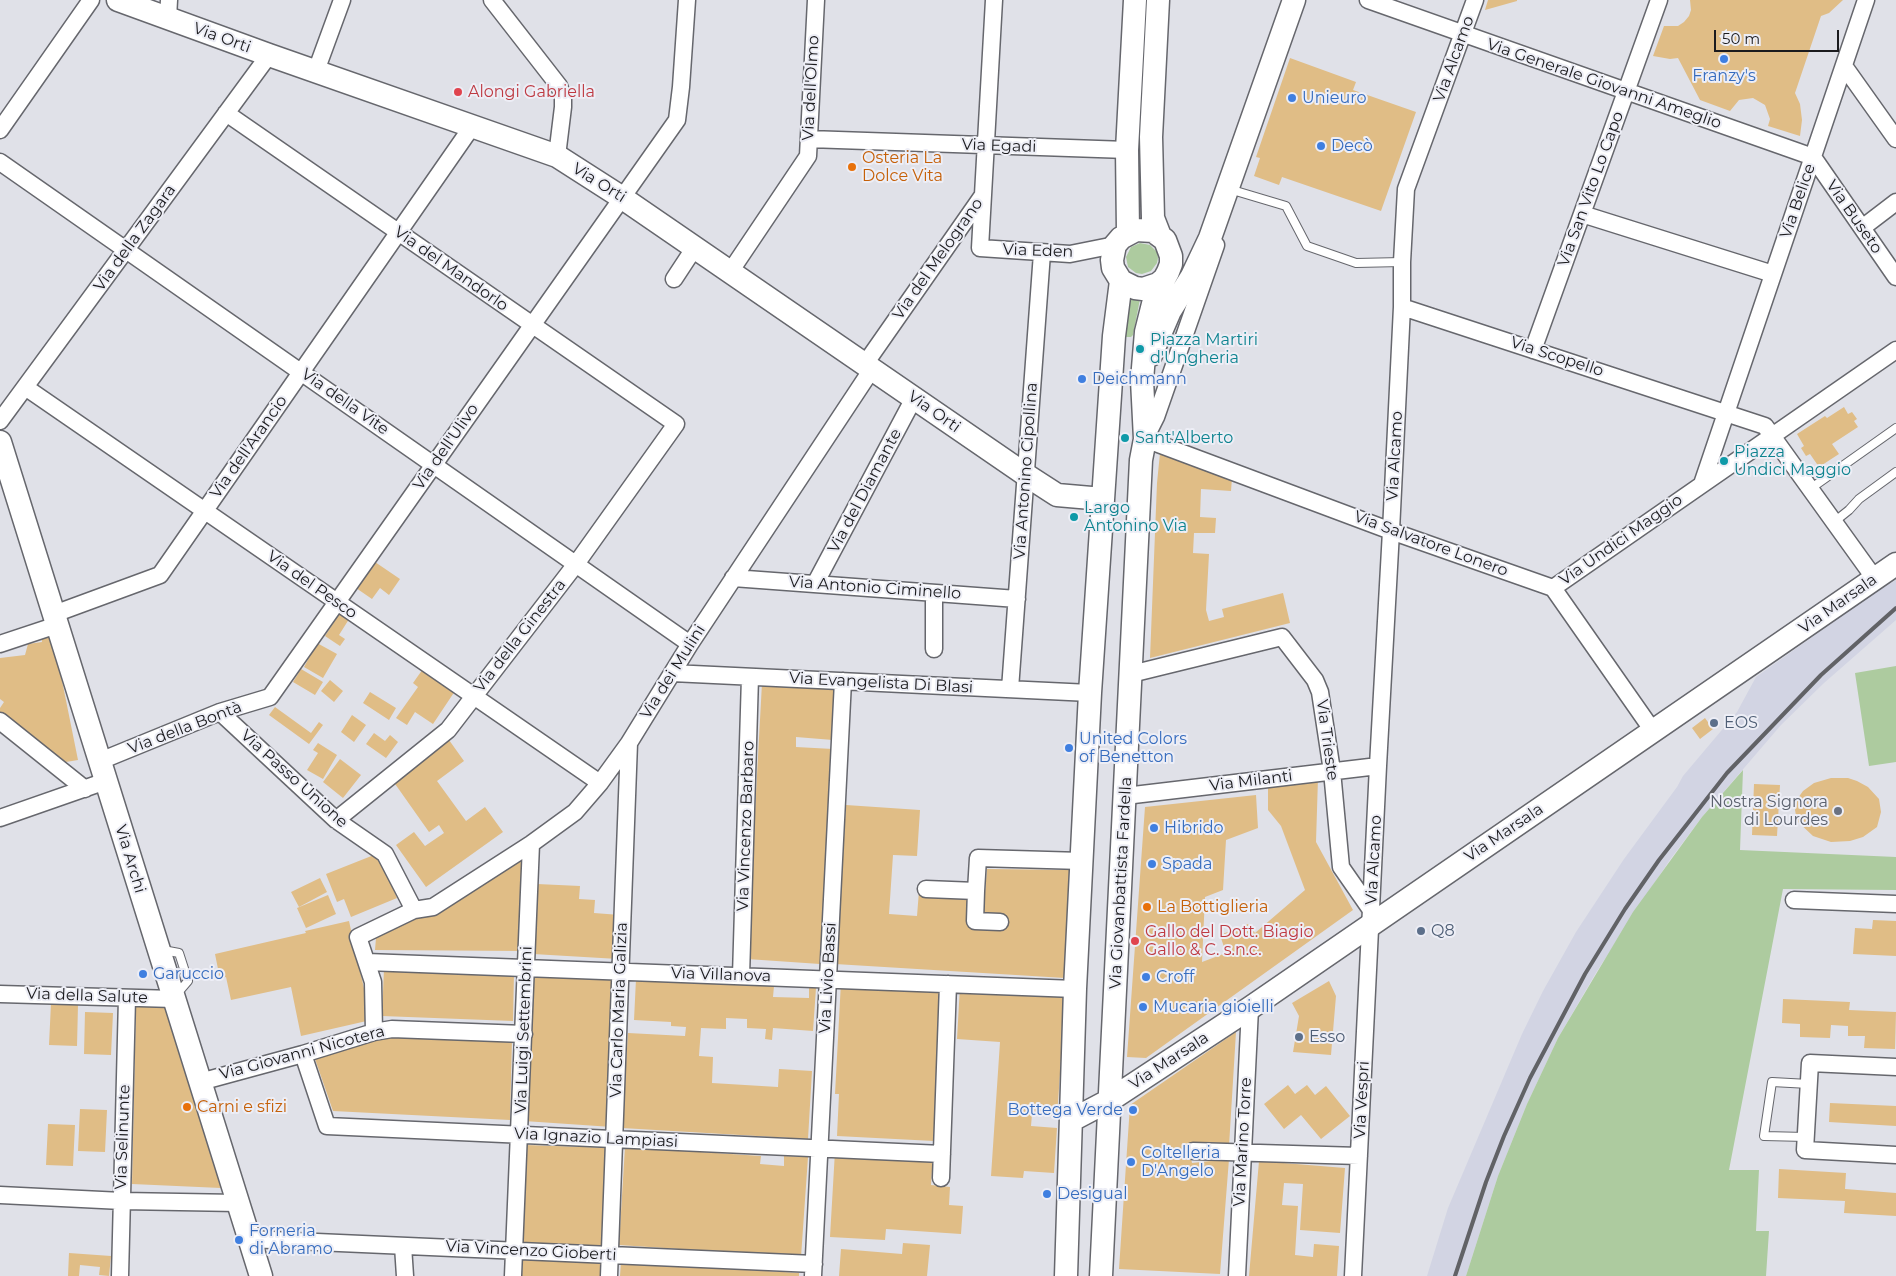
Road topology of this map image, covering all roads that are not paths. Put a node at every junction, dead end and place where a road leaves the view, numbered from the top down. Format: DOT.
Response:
graph roads {
  1 [pos="91,0"];
  2 [pos="118,0"];
  3 [pos="342,0"];
  4 [pos="492,0"];
  5 [pos="686,0"];
  6 [pos="816,0"];
  7 [pos="994,0"];
  8 [pos="1134,0"];
  9 [pos="1158,0"];
  10 [pos="1294,0"];
  11 [pos="1368,0"];
  12 [pos="1476,0"];
  13 [pos="1659,0"];
  14 [pos="1866,0"];
  15 [pos="168,9"];
  16 [pos="1463,34"];
  17 [pos="269,55"];
  18 [pos="1844,66"];
  19 [pos="316,71"];
  20 [pos="1626,91"];
  21 [pos="226,113"];
  22 [pos="471,128"];
  23 [pos="0,130"];
  24 [pos="809,138"];
  25 [pos="1896,139"];
  26 [pos="1127,142"];
  27 [pos="986,145"];
  28 [pos="557,156"];
  29 [pos="1813,157"];
  30 [pos="0,162"];
  31 [pos="1227,189"];
  32 [pos="983,195"];
  33 [pos="622,197"];
  34 [pos="1896,202"];
  35 [pos="1582,214"];
  36 [pos="1218,216"];
  37 [pos="1862,228"];
  38 [pos="399,232"];
  39 [pos="1162,238"];
  40 [pos="1113,242"];
  41 [pos="1207,242"];
  42 [pos="695,247"];
  43 [pos="126,250"];
  44 [pos="1042,253"];
  45 [pos="1402,262"];
  46 [pos="730,272"];
  47 [pos="1773,274"];
  48 [pos="1166,276"];
  49 [pos="1896,277"];
  50 [pos="674,279"];
  51 [pos="1121,281"];
  52 [pos="1402,307"];
  53 [pos="532,324"];
  54 [pos="1533,350"];
  55 [pos="1896,350"];
  56 [pos="869,367"];
  57 [pos="302,371"];
  58 [pos="1142,380"];
  59 [pos="25,388"];
  60 [pos="914,398"];
  61 [pos="1723,407"];
  62 [pos="0,421"];
  63 [pos="676,424"];
  64 [pos="1896,428"];
  65 [pos="1778,435"];
  66 [pos="0,442"];
  67 [pos="1143,449"];
  68 [pos="434,464"];
  69 [pos="1896,472"];
  70 [pos="1026,475"];
  71 [pos="1696,489"];
  72 [pos="1810,489"];
  73 [pos="1103,499"];
  74 [pos="205,511"];
  75 [pos="1834,522"];
  76 [pos="1392,531"];
  77 [pos="576,564"];
  78 [pos="1896,564"];
  79 [pos="733,578"];
  80 [pos="1875,579"];
  81 [pos="815,584"];
  82 [pos="1553,588"];
  83 [pos="934,593"];
  84 [pos="1017,599"];
  85 [pos="337,602"];
  86 [pos="55,620"];
  87 [pos="0,644"];
  88 [pos="690,644"];
  89 [pos="934,649"];
  90 [pos="672,673"];
  91 [pos="1131,674"];
  92 [pos="750,677"];
  93 [pos="843,681"];
  94 [pos="1010,689"];
  95 [pos="1090,694"];
  96 [pos="473,696"];
  97 [pos="270,697"];
  98 [pos="220,712"];
  99 [pos="0,721"];
  100 [pos="1653,731"];
  101 [pos="629,743"];
  102 [pos="1378,766"];
  103 [pos="1332,771"];
  104 [pos="97,777"];
  105 [pos="603,778"];
  106 [pos="627,787"];
  107 [pos="1125,796"];
  108 [pos="0,818"];
  109 [pos="336,820"];
  110 [pos="531,844"];
  111 [pos="1082,861"];
  112 [pos="926,889"];
  113 [pos="976,891"];
  114 [pos="1794,900"];
  115 [pos="1896,904"];
  116 [pos="414,910"];
  117 [pos="1371,917"];
  118 [pos="1000,922"];
  119 [pos="367,962"];
  120 [pos="527,968"];
  121 [pos="620,972"];
  122 [pos="741,976"];
  123 [pos="828,979"];
  124 [pos="948,984"];
  125 [pos="1075,988"];
  126 [pos="0,994"];
  127 [pos="127,998"];
  128 [pos="174,998"];
  129 [pos="1250,1008"];
  130 [pos="374,1032"];
  131 [pos="524,1034"];
  132 [pos="303,1054"];
  133 [pos="1896,1067"];
  134 [pos="200,1082"];
  135 [pos="1808,1084"];
  136 [pos="1110,1100"];
  137 [pos="1072,1120"];
  138 [pos="519,1135"];
  139 [pos="1806,1137"];
  140 [pos="614,1139"];
  141 [pos="820,1149"];
  142 [pos="1193,1151"];
  143 [pos="1243,1152"];
  144 [pos="942,1154"];
  145 [pos="1896,1154"];
  146 [pos="1359,1156"];
  147 [pos="941,1178"];
  148 [pos="0,1194"];
  149 [pos="122,1201"];
  150 [pos="238,1203"];
  151 [pos="249,1239"];
  152 [pos="403,1246"];
  153 [pos="514,1250"];
  154 [pos="610,1255"];
  155 [pos="814,1270"];
  156 [pos="120,1276"];
  157 [pos="261,1276"];
  158 [pos="405,1276"];
  159 [pos="513,1276"];
  160 [pos="609,1276"];
  161 [pos="1066,1276"];
  162 [pos="1101,1276"];
  163 [pos="1237,1276"];
  164 [pos="1353,1276"];
  1 -- 23 [label="street"];
  2 -- 15 [label="main road, Via Orti"];
  3 -- 19 [label="street"];
  4 -- 28 [label="street"];
  5 -- 33 [label="street, Via dell'Ulivo"];
  6 -- 24 [label="street, Via dell'Olmo"];
  7 -- 27 [label="street, Via del Melograno"];
  8 -- 26 [label="main road"];
  9 -- 39 [label="main road"];
  10 -- 31 [label="main road"];
  11 -- 16 [label="street, Via Generale Giovanni Ameglio"];
  12 -- 16 [label="street, Via Alcamo"];
  13 -- 20 [label="street, Via San Vito Lo Capo"];
  14 -- 18 [label="street, Via Belice"];
  15 -- 17 [label="main road, Via Orti"];
  16 -- 20 [label="street, Via Generale Giovanni Ameglio"];
  16 -- 45 [label="street, Via Alcamo"];
  17 -- 19 [label="main road, Via Orti"];
  17 -- 21 [label="street, Via della Zagara"];
  18 -- 25 [label="street"];
  18 -- 29 [label="street, Via Belice"];
  19 -- 22 [label="main road, Via Orti"];
  20 -- 29 [label="street, Via Generale Giovanni Ameglio"];
  20 -- 35 [label="street, Via San Vito Lo Capo"];
  21 -- 38 [label="street, Via del Mandorlo"];
  21 -- 43 [label="street, Via della Zagara"];
  22 -- 28 [label="main road, Via Orti"];
  22 -- 38 [label="street, Via dell'Arancio"];
  24 -- 27 [label="street, Via Egadi"];
  24 -- 46 [label="street, Via dell'Olmo"];
  26 -- 27 [label="street, Via Egadi"];
  26 -- 40 [label="main road"];
  27 -- 32 [label="street, Via del Melograno"];
  28 -- 33 [label="main road, Via Orti"];
  29 -- 37 [label="street, Via Buseto"];
  29 -- 47 [label="street, Via Belice"];
  30 -- 43 [label="street, Via della Vite"];
  31 -- 36 [label="main road"];
  31 -- 45 [label="lane"];
  32 -- 44 [label="street, Via Eden"];
  32 -- 56 [label="street, Via del Melograno"];
  33 -- 42 [label="main road, Via Orti"];
  33 -- 53 [label="street, Via dell'Ulivo"];
  34 -- 37 [label="street"];
  35 -- 47 [label="street"];
  35 -- 54 [label="street, Via San Vito Lo Capo"];
  36 -- 41 [label="main road"];
  36 -- 67 [label="street"];
  37 -- 49 [label="street, Via Buseto"];
  38 -- 53 [label="street, Via del Mandorlo"];
  38 -- 57 [label="street, Via dell'Arancio"];
  39 -- 40 [label="main road"];
  39 -- 41 [label="main road"];
  39 -- 48 [label="main road"];
  40 -- 44 [label="street, Via Eden"];
  40 -- 51 [label="main road"];
  41 -- 48 [label="main road"];
  41 -- 58 [label="main road"];
  42 -- 46 [label="main road, Via Orti"];
  42 -- 50 [label="street"];
  43 -- 57 [label="street, Via della Vite"];
  43 -- 59 [label="street, Via della Zagara"];
  44 -- 70 [label="street, Via Antonino Cipollina"];
  45 -- 52 [label="street, Via Alcamo"];
  46 -- 56 [label="main road, Via Orti"];
  47 -- 61 [label="street, Via Belice"];
  48 -- 51 [label="main road"];
  48 -- 58 [label="main road"];
  51 -- 73 [label="main road"];
  52 -- 54 [label="street, Via Scopello"];
  52 -- 76 [label="street, Via Alcamo"];
  53 -- 63 [label="street, Via del Mandorlo"];
  53 -- 68 [label="street, Via dell'Ulivo"];
  54 -- 61 [label="street, Via Scopello"];
  55 -- 65 [label="street"];
  56 -- 60 [label="main road, Via Orti"];
  56 -- 79 [label="street, Via dei Mulini"];
  57 -- 68 [label="street, Via della Vite"];
  57 -- 74 [label="street, Via dell'Arancio"];
  58 -- 67 [label="main road, Via Giovanbattista Fardella"];
  59 -- 62 [label="street, Via della Zagara"];
  59 -- 74 [label="street, Via del Pesco"];
  60 -- 70 [label="main road, Via Orti"];
  60 -- 81 [label="street, Via del Diamante"];
  61 -- 65 [label="street, Via Scopello"];
  61 -- 71 [label="street, Via Belice"];
  63 -- 77 [label="street, Via della Ginestra"];
  64 -- 72 [label="lane"];
  65 -- 71 [label="street, Via Undici Maggio"];
  65 -- 72 [label="street, Via Scopello"];
  66 -- 86 [label="main road, Via Archi"];
  67 -- 76 [label="street, Via Salvatore Lonero"];
  67 -- 91 [label="main road, Via Giovanbattista Fardella"];
  68 -- 77 [label="street, Via della Vite"];
  68 -- 85 [label="street, Via dell'Ulivo"];
  69 -- 75 [label="lane"];
  70 -- 73 [label="main road, Via Orti"];
  70 -- 84 [label="street, Via Antonino Cipollina"];
  71 -- 82 [label="street, Via Undici Maggio"];
  72 -- 75 [label="street, Via Scopello"];
  73 -- 95 [label="main road"];
  74 -- 85 [label="street, Via del Pesco"];
  74 -- 86 [label="street, Via dell'Arancio"];
  75 -- 80 [label="street, Via Scopello"];
  76 -- 82 [label="street, Via Salvatore Lonero"];
  76 -- 102 [label="street, Via Alcamo"];
  77 -- 88 [label="street, Via della Vite"];
  77 -- 96 [label="street, Via della Ginestra"];
  78 -- 80 [label="main road, Via Marsala"];
  79 -- 81 [label="street, Via Antonio Ciminello"];
  79 -- 88 [label="street, Via dei Mulini"];
  80 -- 100 [label="main road, Via Marsala"];
  81 -- 83 [label="street, Via Antonio Ciminello"];
  82 -- 100 [label="street"];
  83 -- 84 [label="street, Via Antonio Ciminello"];
  83 -- 89 [label="street"];
  84 -- 94 [label="street, Via Antonino Cipollina"];
  85 -- 96 [label="street, Via del Pesco"];
  85 -- 97 [label="street, Via dell'Ulivo"];
  86 -- 87 [label="street, Via dell'Arancio"];
  86 -- 104 [label="main road, Via Archi"];
  88 -- 90 [label="street, Via dei Mulini"];
  90 -- 92 [label="street, Via Evangelista Di Blasi"];
  90 -- 101 [label="street, Via dei Mulini"];
  91 -- 103 [label="street, Via Trieste"];
  91 -- 107 [label="main road, Via Giovanbattista Fardella"];
  92 -- 93 [label="street, Via Evangelista Di Blasi"];
  92 -- 122 [label="street, Via Vincenzo Barbaro"];
  93 -- 94 [label="street, Via Evangelista Di Blasi"];
  93 -- 123 [label="street, Via Livio Bassi"];
  94 -- 95 [label="street, Via Evangelista Di Blasi"];
  95 -- 111 [label="main road"];
  96 -- 105 [label="street, Via del Pesco"];
  96 -- 109 [label="street, Via della Ginestra"];
  97 -- 98 [label="street, Via della Bontà"];
  98 -- 104 [label="street, Via della Bontà"];
  98 -- 109 [label="street, Via Passo Unione"];
  99 -- 104 [label="street"];
  100 -- 117 [label="main road, Via Marsala"];
  101 -- 105 [label="street, Via dei Mulini"];
  101 -- 106 [label="street, Via Carlo Maria Galizia"];
  102 -- 103 [label="street, Via Milanti"];
  102 -- 117 [label="street, Via Alcamo"];
  103 -- 107 [label="street, Via Milanti"];
  103 -- 117 [label="street, Via Trieste"];
  104 -- 108 [label="street, Via della Bontà"];
  104 -- 128 [label="main road, Via Archi"];
  105 -- 106 [label="street, Via del Pesco"];
  105 -- 110 [label="street, Via dei Mulini"];
  106 -- 121 [label="street, Via Carlo Maria Galizia"];
  107 -- 136 [label="main road, Via Giovanbattista Fardella"];
  109 -- 116 [label="street, Via Passo Unione"];
  110 -- 116 [label="street, Via dei Mulini"];
  110 -- 120 [label="street, Via Luigi Settembrini"];
  111 -- 113 [label="street"];
  111 -- 125 [label="main road"];
  112 -- 113 [label="street"];
  113 -- 118 [label="street"];
  114 -- 115 [label="street"];
  116 -- 119 [label="street"];
  117 -- 129 [label="main road, Via Marsala"];
  117 -- 146 [label="street, Via Vespri"];
  119 -- 120 [label="street, Via Villanova"];
  119 -- 130 [label="street"];
  120 -- 121 [label="street, Via Villanova"];
  120 -- 131 [label="street, Via Luigi Settembrini"];
  121 -- 122 [label="street, Via Villanova"];
  121 -- 140 [label="street, Via Carlo Maria Galizia"];
  122 -- 123 [label="street, Via Villanova"];
  123 -- 124 [label="street, Via Villanova"];
  123 -- 141 [label="street, Via Livio Bassi"];
  124 -- 125 [label="street, Via Villanova"];
  124 -- 144 [label="street"];
  125 -- 137 [label="main road"];
  126 -- 127 [label="street, Via della Salute"];
  127 -- 128 [label="street, Via della Salute"];
  127 -- 149 [label="street, Via Selinunte"];
  128 -- 134 [label="main road, Via Archi"];
  129 -- 136 [label="main road, Via Marsala"];
  129 -- 143 [label="street, Via Marino Torre"];
  130 -- 131 [label="street, Via Giovanni Nicotera"];
  130 -- 132 [label="street, Via Giovanni Nicotera"];
  131 -- 138 [label="street, Via Luigi Settembrini"];
  132 -- 134 [label="street, Via Giovanni Nicotera"];
  132 -- 138 [label="street, Via Ignazio Lampiasi"];
  133 -- 135 [label="street"];
  134 -- 150 [label="main road, Via Archi"];
  135 -- 139 [label="street"];
  135 -- 139 [label="lane"];
  136 -- 137 [label="main road, Via Marsala"];
  136 -- 162 [label="main road, Via Giovanbattista Fardella"];
  137 -- 161 [label="main road"];
  138 -- 140 [label="street, Via Ignazio Lampiasi"];
  138 -- 153 [label="street, Via Luigi Settembrini"];
  139 -- 145 [label="street"];
  140 -- 141 [label="street, Via Ignazio Lampiasi"];
  140 -- 154 [label="street, Via Carlo Maria Galizia"];
  141 -- 144 [label="street, Via Ignazio Lampiasi"];
  141 -- 155 [label="street, Via Livio Bassi"];
  142 -- 143 [label="street"];
  143 -- 146 [label="street"];
  143 -- 163 [label="street, Via Marino Torre"];
  144 -- 147 [label="street"];
  146 -- 164 [label="street, Via Vespri"];
  148 -- 149 [label="street"];
  149 -- 150 [label="street"];
  149 -- 156 [label="street, Via Selinunte"];
  150 -- 151 [label="main road, Via Archi"];
  151 -- 152 [label="street, Via Vincenzo Gioberti"];
  151 -- 157 [label="main road, Via Archi"];
  152 -- 153 [label="street, Via Vincenzo Gioberti"];
  152 -- 158 [label="street"];
  153 -- 154 [label="street, Via Vincenzo Gioberti"];
  153 -- 159 [label="street, Via Luigi Settembrini"];
  154 -- 155 [label="street, Via Vincenzo Gioberti"];
  154 -- 160 [label="street, Via Carlo Maria Galizia"];
}
